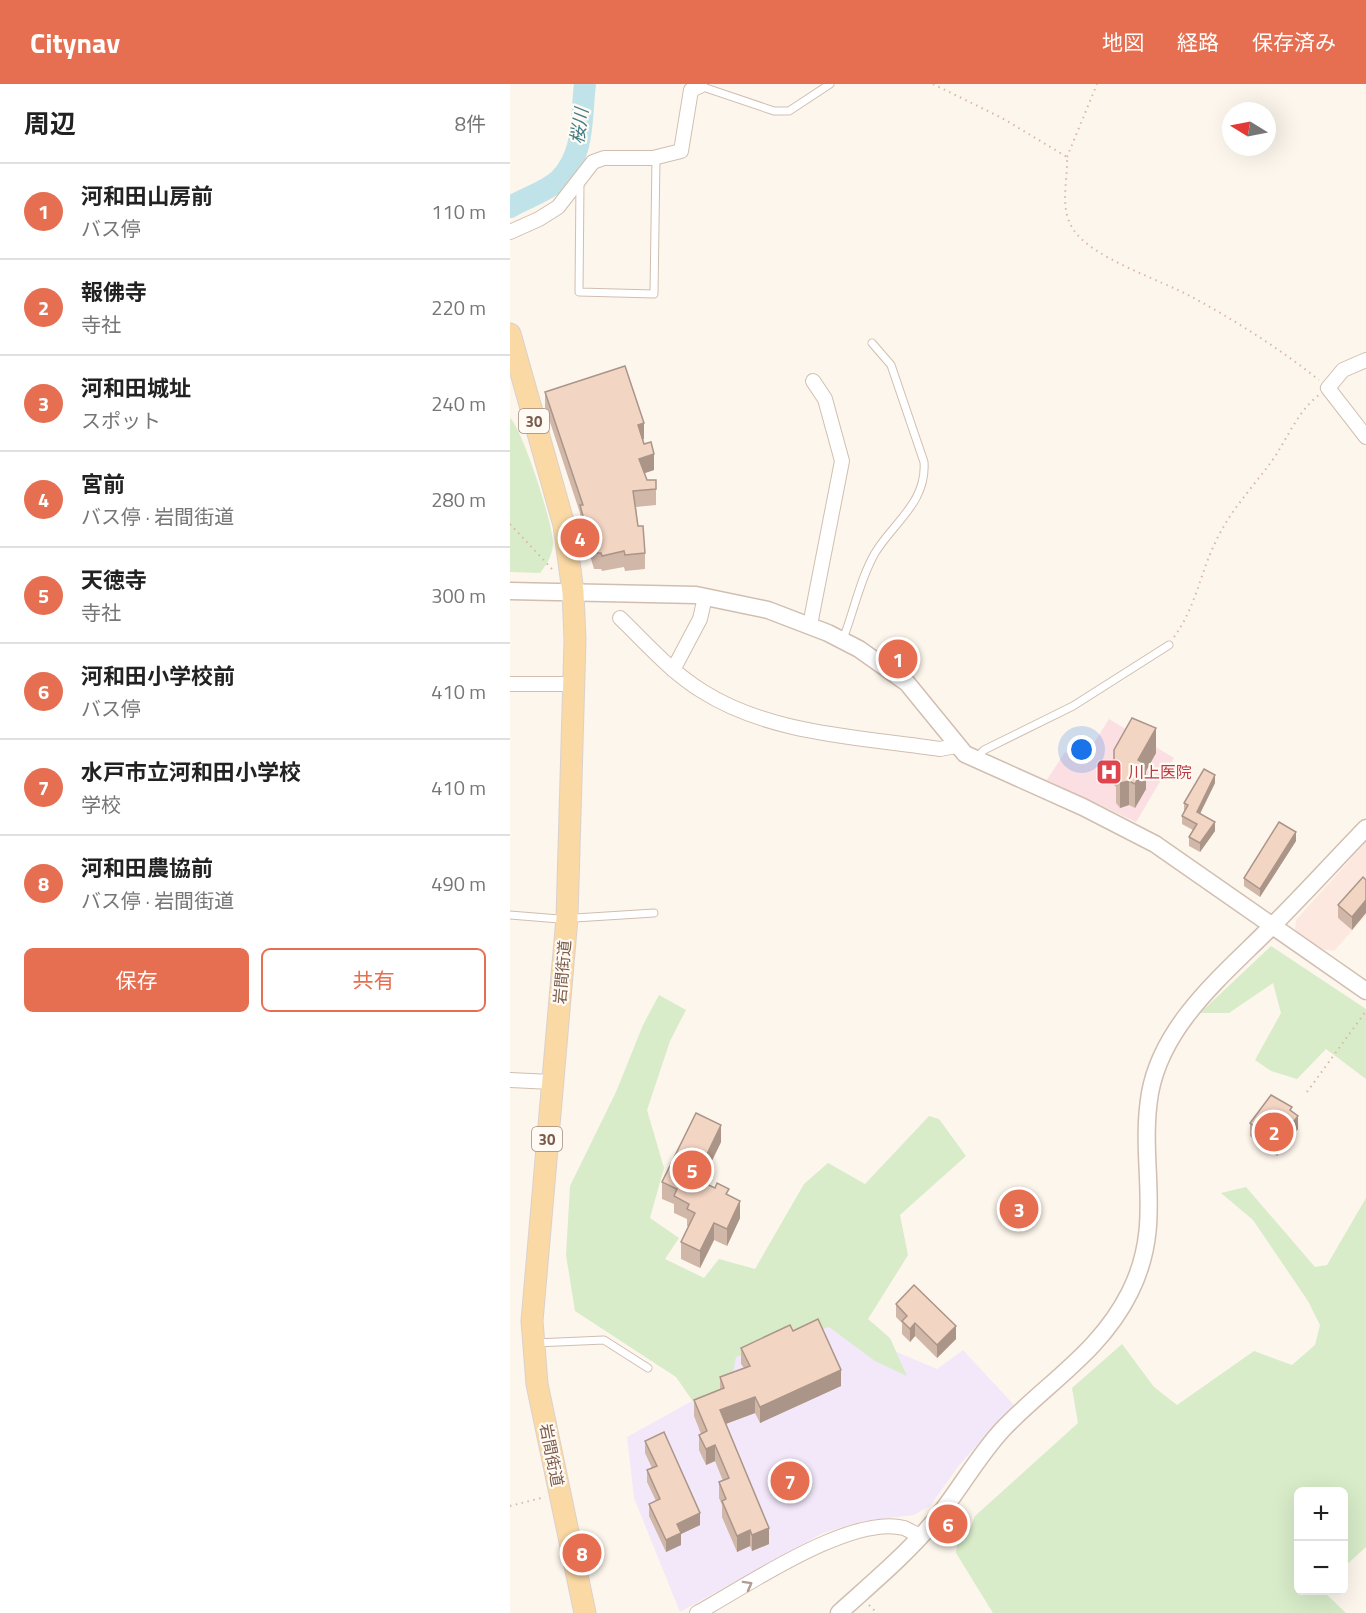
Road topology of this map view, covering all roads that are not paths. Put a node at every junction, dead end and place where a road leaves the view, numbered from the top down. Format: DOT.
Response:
graph roads {
  1 [pos="830,84"];
  2 [pos="700,86"];
  3 [pos="656,158"];
  4 [pos="580,180"];
  5 [pos="510,232"];
  6 [pos="510,334"];
  7 [pos="872,343"];
  8 [pos="1366,360"];
  9 [pos="813,381"];
  10 [pos="1366,438"];
  11 [pos="510,591"];
  12 [pos="573,592"];
  13 [pos="705,597"];
  14 [pos="620,618"];
  15 [pos="810,625"];
  16 [pos="842,640"];
  17 [pos="1169,645"];
  18 [pos="673,670"];
  19 [pos="510,684"];
  20 [pos="575,684"];
  21 [pos="956,746"];
  22 [pos="975,759"];
  23 [pos="1366,828"];
  24 [pos="654,913"];
  25 [pos="510,915"];
  26 [pos="567,918"];
  27 [pos="1274,925"];
  28 [pos="1366,991"];
  29 [pos="510,1080"];
  30 [pos="552,1082"];
  31 [pos="533,1344"];
  32 [pos="648,1368"];
  33 [pos="920,1536"];
  34 [pos="585,1613"];
  35 [pos="697,1613"];
  36 [pos="839,1613"];
  1 -- 2 [label="lane"];
  2 -- 3 [label="street"];
  3 -- 4 [label="street"];
  3 -- 4 [label="lane"];
  4 -- 5 [label="street"];
  6 -- 12 [label="main road, 岩間街道 / 30"];
  7 -- 16 [label="lane"];
  8 -- 10 [label="street"];
  9 -- 15 [label="street"];
  11 -- 12 [label="street"];
  12 -- 13 [label="street"];
  12 -- 20 [label="main road, 岩間街道 / 30"];
  13 -- 15 [label="street"];
  13 -- 18 [label="street"];
  14 -- 18 [label="street"];
  15 -- 16 [label="street"];
  16 -- 21 [label="street"];
  17 -- 22 [label="lane"];
  18 -- 21 [label="street"];
  19 -- 20 [label="street"];
  20 -- 26 [label="main road, 岩間街道 / 30"];
  21 -- 22 [label="street"];
  22 -- 27 [label="street"];
  23 -- 27 [label="street"];
  24 -- 26 [label="lane"];
  25 -- 26 [label="lane"];
  26 -- 30 [label="main road, 岩間街道 / 30"];
  27 -- 28 [label="street"];
  27 -- 33 [label="street"];
  29 -- 30 [label="street"];
  30 -- 31 [label="main road, 岩間街道 / 30"];
  31 -- 32 [label="lane"];
  31 -- 34 [label="main road, 岩間街道 / 30"];
  35 -- 33 [label="street, one-way"];
  33 -- 36 [label="street"];
}
